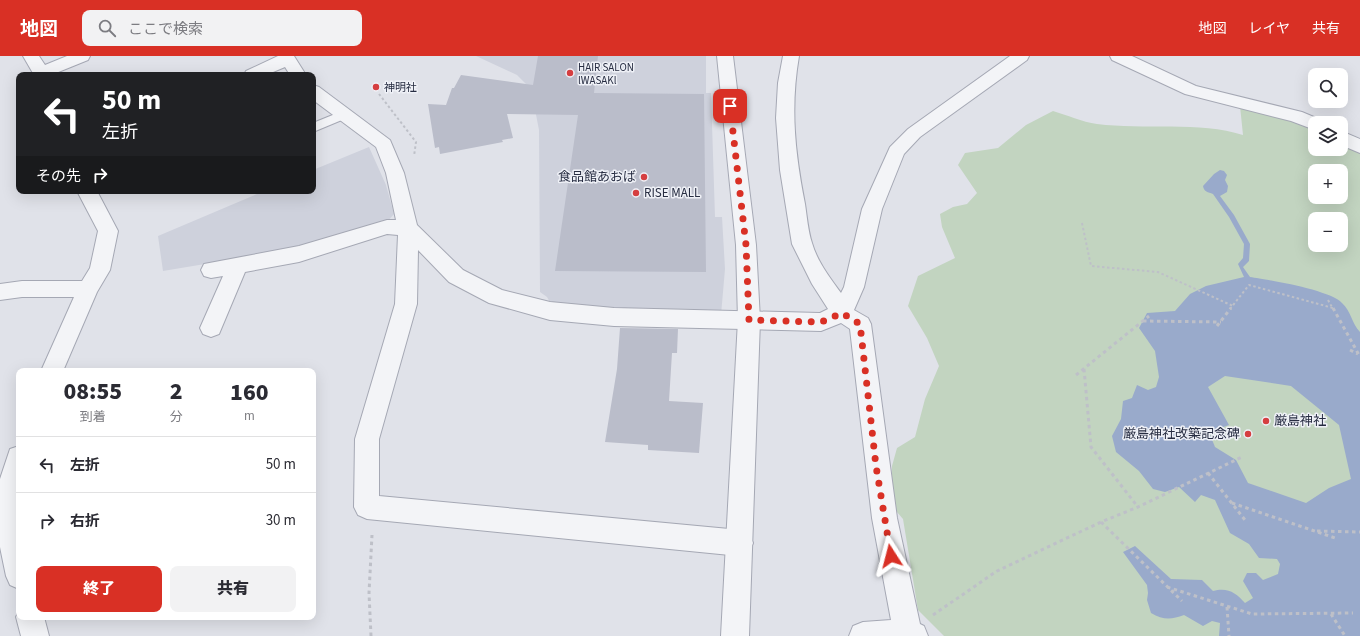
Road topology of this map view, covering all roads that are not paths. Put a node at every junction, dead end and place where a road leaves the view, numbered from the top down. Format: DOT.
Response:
graph roads {
  1 [pos="31,56"];
  2 [pos="82,56"];
  3 [pos="725,56"];
  4 [pos="791,56"];
  5 [pos="1021,56"];
  6 [pos="1118,56"];
  7 [pos="287,58"];
  8 [pos="40,72"];
  9 [pos="43,72"];
  10 [pos="258,72"];
  11 [pos="296,72"];
  12 [pos="316,93"];
  13 [pos="345,114"];
  14 [pos="1308,121"];
  15 [pos="316,127"];
  16 [pos="1348,141"];
  17 [pos="1360,147"];
  18 [pos="89,194"];
  19 [pos="408,228"];
  20 [pos="238,265"];
  21 [pos="211,270"];
  22 [pos="88,289"];
  23 [pos="0,292"];
  24 [pos="842,313"];
  25 [pos="749,320"];
  26 [pos="211,328"];
  27 [pos="53,368"];
  28 [pos="16,467"];
  29 [pos="740,543"];
  30 [pos="16,562"];
  31 [pos="31,620"];
  32 [pos="911,634"];
  33 [pos="35,636"];
  34 [pos="735,636"];
  35 [pos="862,636"];
  1 -- 8 [label="street"];
  2 -- 9 [label="street"];
  3 -- 25 [label="street"];
  4 -- 24 [label="street"];
  5 -- 24 [label="street"];
  6 -- 14 [label="street"];
  7 -- 10 [label="street"];
  7 -- 11 [label="street"];
  12 -- 13 [label="street"];
  13 -- 15 [label="lane"];
  13 -- 19 [label="street"];
  16 -- 17 [label="street"];
  18 -- 22 [label="street"];
  19 -- 20 [label="street"];
  19 -- 25 [label="street"];
  19 -- 29 [label="street"];
  20 -- 21 [label="street"];
  20 -- 26 [label="street"];
  22 -- 23 [label="street"];
  22 -- 27 [label="street"];
  24 -- 25 [label="street"];
  24 -- 32 [label="street"];
  25 -- 29 [label="street"];
  28 -- 30 [label="street"];
  29 -- 34 [label="street"];
  31 -- 33 [label="street"];
  32 -- 35 [label="street"];
}
